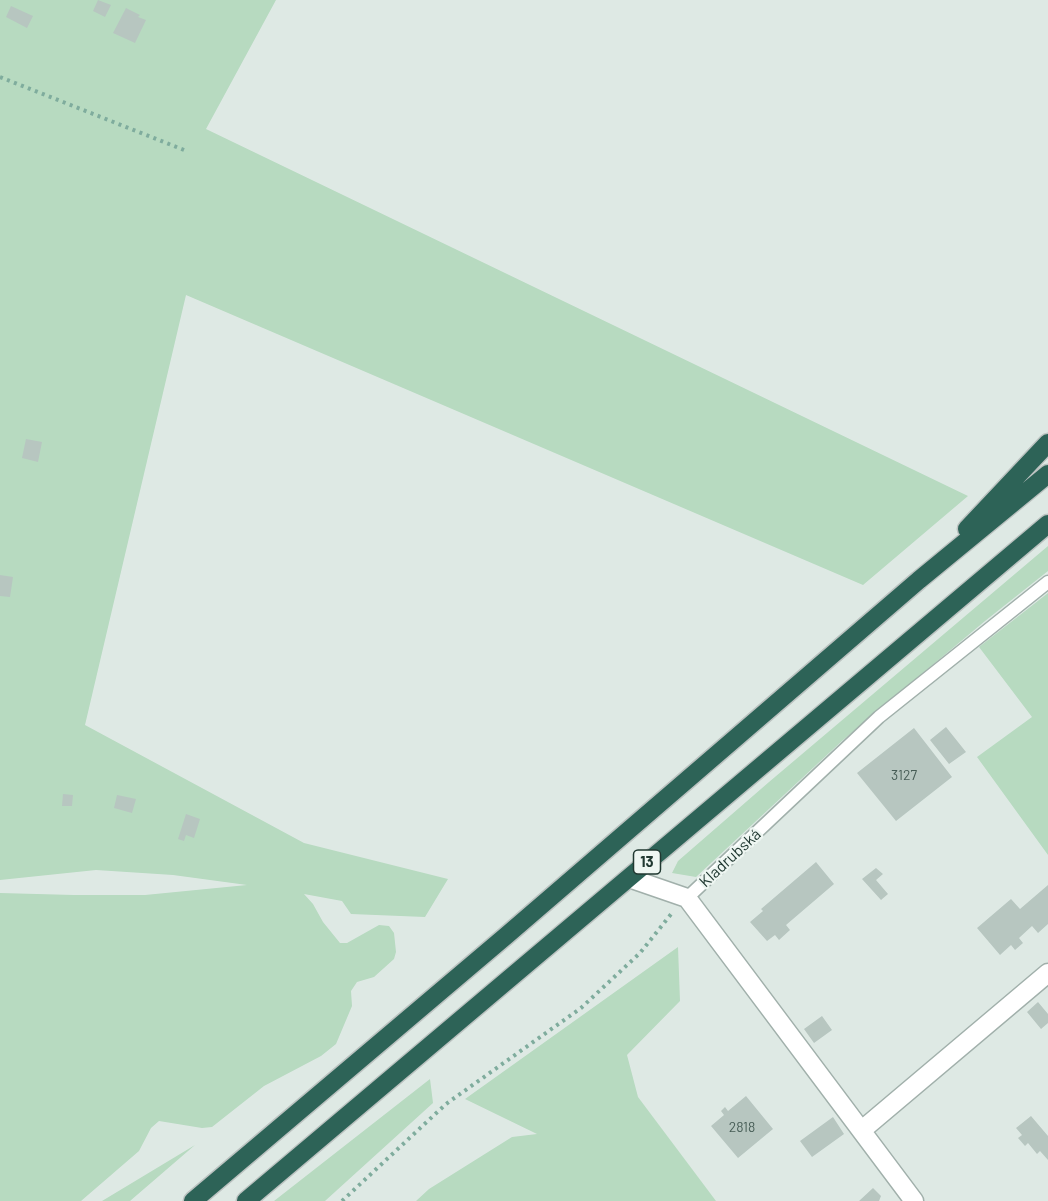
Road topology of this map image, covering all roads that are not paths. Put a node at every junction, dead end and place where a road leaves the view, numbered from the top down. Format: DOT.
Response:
graph roads {
  1 [pos="1048,443"];
  2 [pos="1048,474"];
  3 [pos="1048,524"];
  4 [pos="919,580"];
  5 [pos="1048,582"];
  6 [pos="629,878"];
  7 [pos="687,898"];
  8 [pos="1048,973"];
  9 [pos="862,1130"];
  10 [pos="193,1201"];
  11 [pos="246,1201"];
  12 [pos="914,1201"];
  1 -- 4 [label="highway"];
  2 -- 4 [label="highway, 13"];
  3 -- 6 [label="highway, 13"];
  4 -- 10 [label="highway, 13"];
  5 -- 7 [label="lane, Kladrubská"];
  6 -- 7 [label="street"];
  6 -- 11 [label="highway, 13"];
  7 -- 9 [label="street, Kladrubská"];
  8 -- 9 [label="street"];
  9 -- 12 [label="street, Kladrubská"];
}
